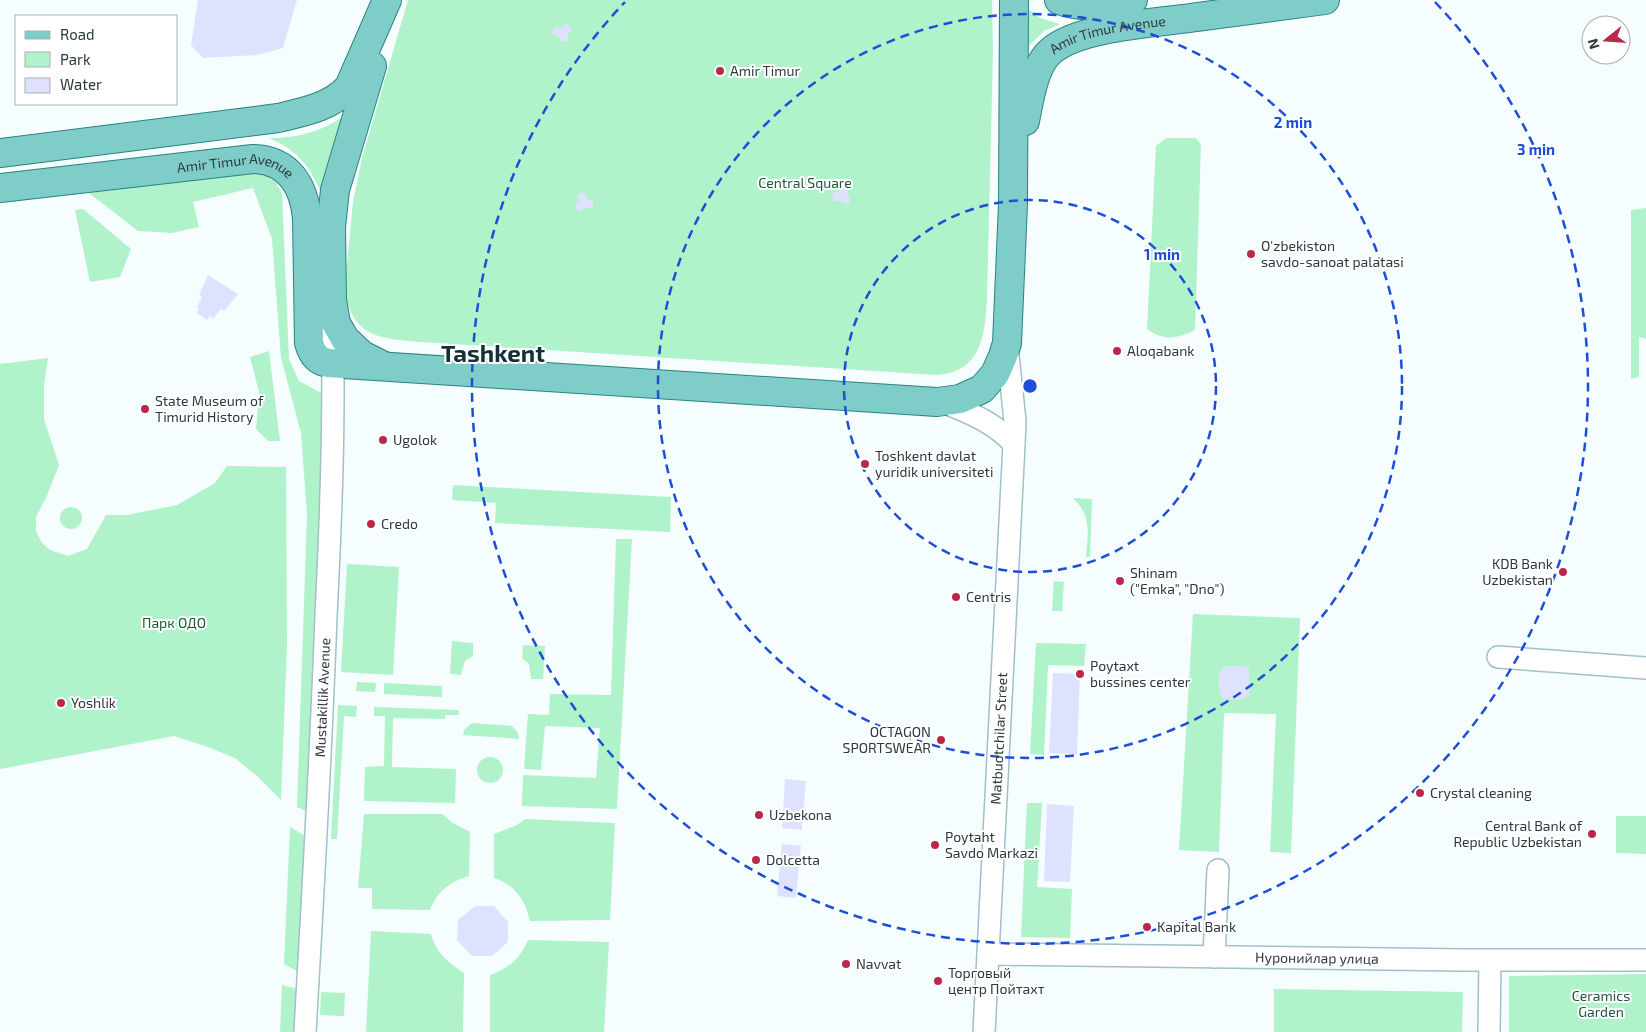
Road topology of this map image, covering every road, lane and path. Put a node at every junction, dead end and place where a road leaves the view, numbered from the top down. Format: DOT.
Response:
graph roads {
  1 [pos="387,0"];
  2 [pos="393,0"];
  3 [pos="1014,0"];
  4 [pos="1059,0"];
  5 [pos="1134,0"];
  6 [pos="1325,0"];
  7 [pos="0,153"];
  8 [pos="0,188"];
  9 [pos="1012,204"];
  10 [pos="332,300"];
  11 [pos="1007,343"];
  12 [pos="333,364"];
  13 [pos="390,368"];
  14 [pos="942,402"];
  15 [pos="1014,444"];
  16 [pos="1498,657"];
  17 [pos="1646,668"];
  18 [pos="1218,870"];
  19 [pos="988,954"];
  20 [pos="1214,957"];
  21 [pos="1490,960"];
  22 [pos="1646,960"];
  23 [pos="305,1032"];
  24 [pos="984,1032"];
  25 [pos="1489,1032"];
  1 -- 7 [label="main road"];
  2 -- 10 [label="main road"];
  3 -- 9 [label="main road"];
  4 -- 5 [label="main road"];
  6 -- 9 [label="main road, Amir Timur Avenue"];
  8 -- 12 [label="main road, Amir Timur Avenue"];
  9 -- 11 [label="main road"];
  10 -- 12 [label="street, Mustakillik Avenue"];
  10 -- 13 [label="main road"];
  11 -- 14 [label="main road"];
  11 -- 15 [label="street, Matbuotchilar Street"];
  12 -- 13 [label="main road"];
  12 -- 23 [label="street, Mustakillik Avenue"];
  13 -- 14 [label="main road"];
  14 -- 15 [label="street"];
  15 -- 19 [label="street, Matbuotchilar Street"];
  16 -- 17 [label="street"];
  18 -- 20 [label="street"];
  19 -- 20 [label="street, Нуронийлар улица"];
  19 -- 24 [label="street, Matbuotchilar Street"];
  20 -- 21 [label="street, Нуронийлар улица"];
  21 -- 22 [label="street, Нуронийлар улица"];
  21 -- 25 [label="street"];
}
